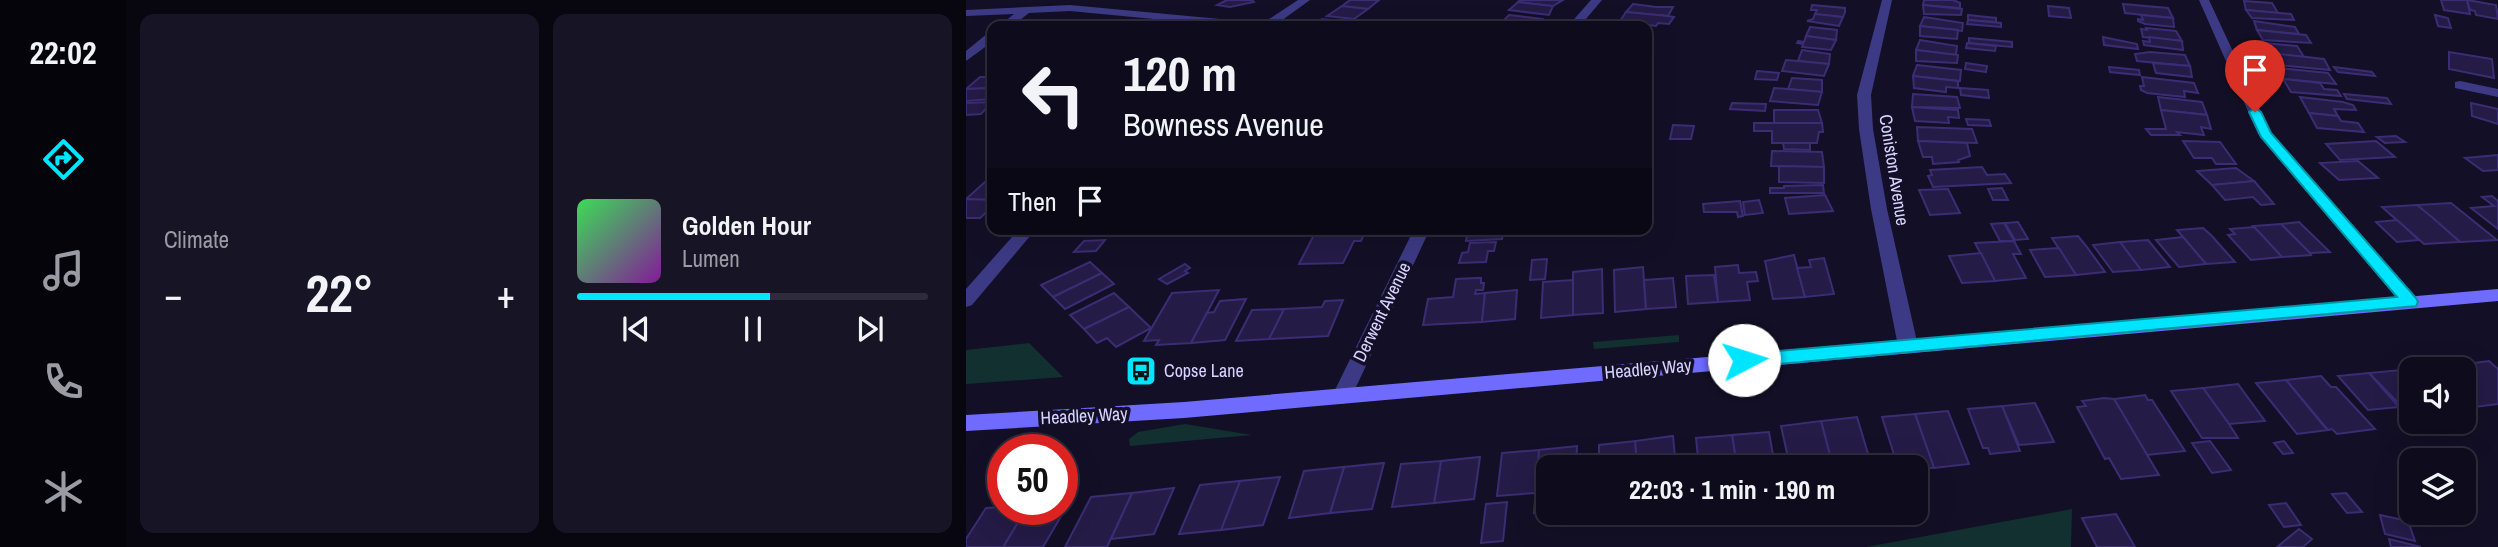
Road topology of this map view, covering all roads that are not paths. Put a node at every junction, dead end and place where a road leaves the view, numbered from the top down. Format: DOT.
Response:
graph roads {
  1 [pos="1305,0"];
  2 [pos="1597,0"];
  3 [pos="1887,0"];
  4 [pos="2204,0"];
  5 [pos="1029,8"];
  6 [pos="966,13"];
  7 [pos="1012,21"];
  8 [pos="1216,21"];
  9 [pos="1274,21"];
  10 [pos="1578,21"];
  11 [pos="987,40"];
  12 [pos="966,57"];
  13 [pos="2460,85"];
  14 [pos="2498,93"];
  15 [pos="1023,235"];
  16 [pos="1419,235"];
  17 [pos="2498,295"];
  18 [pos="966,301"];
  19 [pos="2410,302"];
  20 [pos="1908,346"];
  21 [pos="1342,396"];
  22 [pos="966,422"];
  1 -- 9 [label="street"];
  2 -- 10 [label="street"];
  3 -- 20 [label="street, Coniston Avenue"];
  4 -- 19 [label="street"];
  5 -- 6 [label="street"];
  5 -- 7 [label="street"];
  5 -- 8 [label="street"];
  11 -- 12 [label="street"];
  13 -- 14 [label="street"];
  15 -- 18 [label="street"];
  16 -- 21 [label="street, Derwent Avenue"];
  17 -- 19 [label="main road, Headley Way"];
  19 -- 20 [label="main road, Headley Way"];
  20 -- 21 [label="main road, Headley Way"];
  21 -- 22 [label="main road, Headley Way"];
}
